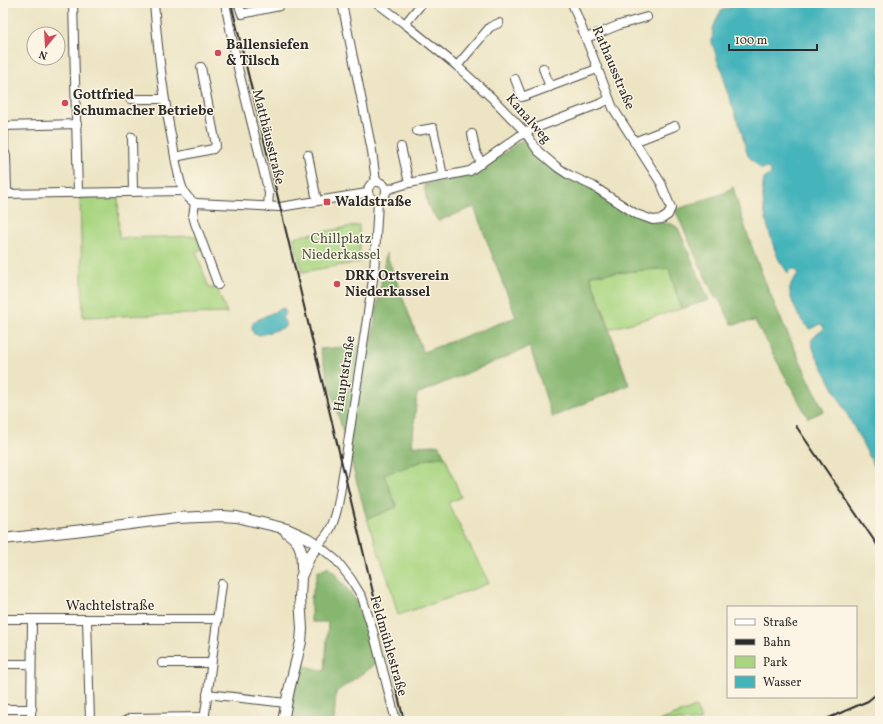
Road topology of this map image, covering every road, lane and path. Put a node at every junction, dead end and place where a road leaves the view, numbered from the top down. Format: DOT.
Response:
graph roads {
  1 [pos="73,3"];
  2 [pos="154,3"];
  3 [pos="225,3"];
  4 [pos="238,3"];
  5 [pos="278,3"];
  6 [pos="342,3"];
  7 [pos="376,3"];
  8 [pos="422,3"];
  9 [pos="572,3"];
  10 [pos="647,17"];
  11 [pos="499,23"];
  12 [pos="405,24"];
  13 [pos="586,38"];
  14 [pos="457,66"];
  15 [pos="201,67"];
  16 [pos="543,68"];
  17 [pos="597,69"];
  18 [pos="515,79"];
  19 [pos="550,87"];
  20 [pos="164,99"];
  21 [pos="609,99"];
  22 [pos="130,100"];
  23 [pos="77,124"];
  24 [pos="3,126"];
  25 [pos="675,126"];
  26 [pos="417,131"];
  27 [pos="525,132"];
  28 [pos="472,134"];
  29 [pos="132,137"];
  30 [pos="634,142"];
  31 [pos="401,147"];
  32 [pos="308,156"];
  33 [pos="175,157"];
  34 [pos="481,164"];
  35 [pos="443,176"];
  36 [pos="376,182"];
  37 [pos="409,183"];
  38 [pos="386,190"];
  39 [pos="184,191"];
  40 [pos="133,192"];
  41 [pos="78,193"];
  42 [pos="367,193"];
  43 [pos="5,194"];
  44 [pos="317,201"];
  45 [pos="378,201"];
  46 [pos="195,203"];
  47 [pos="268,207"];
  48 [pos="671,208"];
  49 [pos="218,285"];
  50 [pos="276,526"];
  51 [pos="3,539"];
  52 [pos="318,545"];
  53 [pos="302,572"];
  54 [pos="222,584"];
  55 [pos="3,619"];
  56 [pos="32,619"];
  57 [pos="87,619"];
  58 [pos="217,619"];
  59 [pos="162,663"];
  60 [pos="211,663"];
  61 [pos="3,664"];
  62 [pos="31,664"];
  63 [pos="207,694"];
  64 [pos="286,703"];
  65 [pos="3,709"];
  66 [pos="32,709"];
  67 [pos="204,719"];
  68 [pos="31,721"];
  69 [pos="90,721"];
  70 [pos="125,721"];
  71 [pos="283,721"];
  72 [pos="396,721"];
  1 -- 23 [label="street"];
  2 -- 20 [label="street"];
  3 -- 47 [label="street, Matthäusstraße"];
  4 -- 5 [label="street"];
  6 -- 36 [label="street"];
  7 -- 12 [label="street, Kanalweg"];
  8 -- 12 [label="street"];
  9 -- 13 [label="street, Rathausstraße"];
  10 -- 13 [label="street"];
  11 -- 14 [label="street"];
  12 -- 14 [label="street, Kanalweg"];
  13 -- 17 [label="street, Rathausstraße"];
  14 -- 27 [label="street, Kanalweg"];
  15 -- 33 [label="street"];
  16 -- 19 [label="street"];
  17 -- 19 [label="street"];
  17 -- 21 [label="street, Rathausstraße"];
  18 -- 19 [label="street"];
  20 -- 22 [label="street"];
  20 -- 33 [label="street"];
  21 -- 27 [label="street"];
  21 -- 30 [label="street, Rathausstraße"];
  23 -- 24 [label="street"];
  23 -- 41 [label="street"];
  24 -- 43 [label="street"];
  25 -- 30 [label="street"];
  26 -- 35 [label="street"];
  27 -- 34 [label="street"];
  27 -- 48 [label="street, Kanalweg"];
  28 -- 34 [label="street"];
  29 -- 40 [label="street"];
  30 -- 48 [label="street, Rathausstraße"];
  31 -- 37 [label="street"];
  32 -- 44 [label="street"];
  33 -- 39 [label="street"];
  34 -- 35 [label="street"];
  35 -- 37 [label="street"];
  36 -- 38 [label="street"];
  36 -- 42 [label="street"];
  37 -- 38 [label="street"];
  38 -- 45 [label="street"];
  39 -- 40 [label="street"];
  39 -- 46 [label="street"];
  40 -- 41 [label="street"];
  41 -- 43 [label="street"];
  42 -- 44 [label="street"];
  42 -- 45 [label="street"];
  44 -- 47 [label="street"];
  45 -- 52 [label="street, Hauptstraße"];
  46 -- 47 [label="street"];
  46 -- 49 [label="street"];
  50 -- 51 [label="main road"];
  50 -- 52 [label="main road"];
  50 -- 53 [label="main road"];
  52 -- 53 [label="main road"];
  52 -- 72 [label="street, Feldmühlestraße"];
  53 -- 64 [label="main road"];
  54 -- 58 [label="street"];
  55 -- 56 [label="street, Wachtelstraße"];
  56 -- 57 [label="street, Wachtelstraße"];
  56 -- 62 [label="street"];
  57 -- 58 [label="street, Wachtelstraße"];
  57 -- 69 [label="street"];
  58 -- 60 [label="street"];
  59 -- 60 [label="street"];
  60 -- 63 [label="street"];
  61 -- 62 [label="street"];
  62 -- 66 [label="street"];
  63 -- 64 [label="street"];
  63 -- 67 [label="street"];
  64 -- 71 [label="main road"];
  65 -- 66 [label="street"];
  66 -- 68 [label="street"];
  67 -- 70 [label="street"];
}
